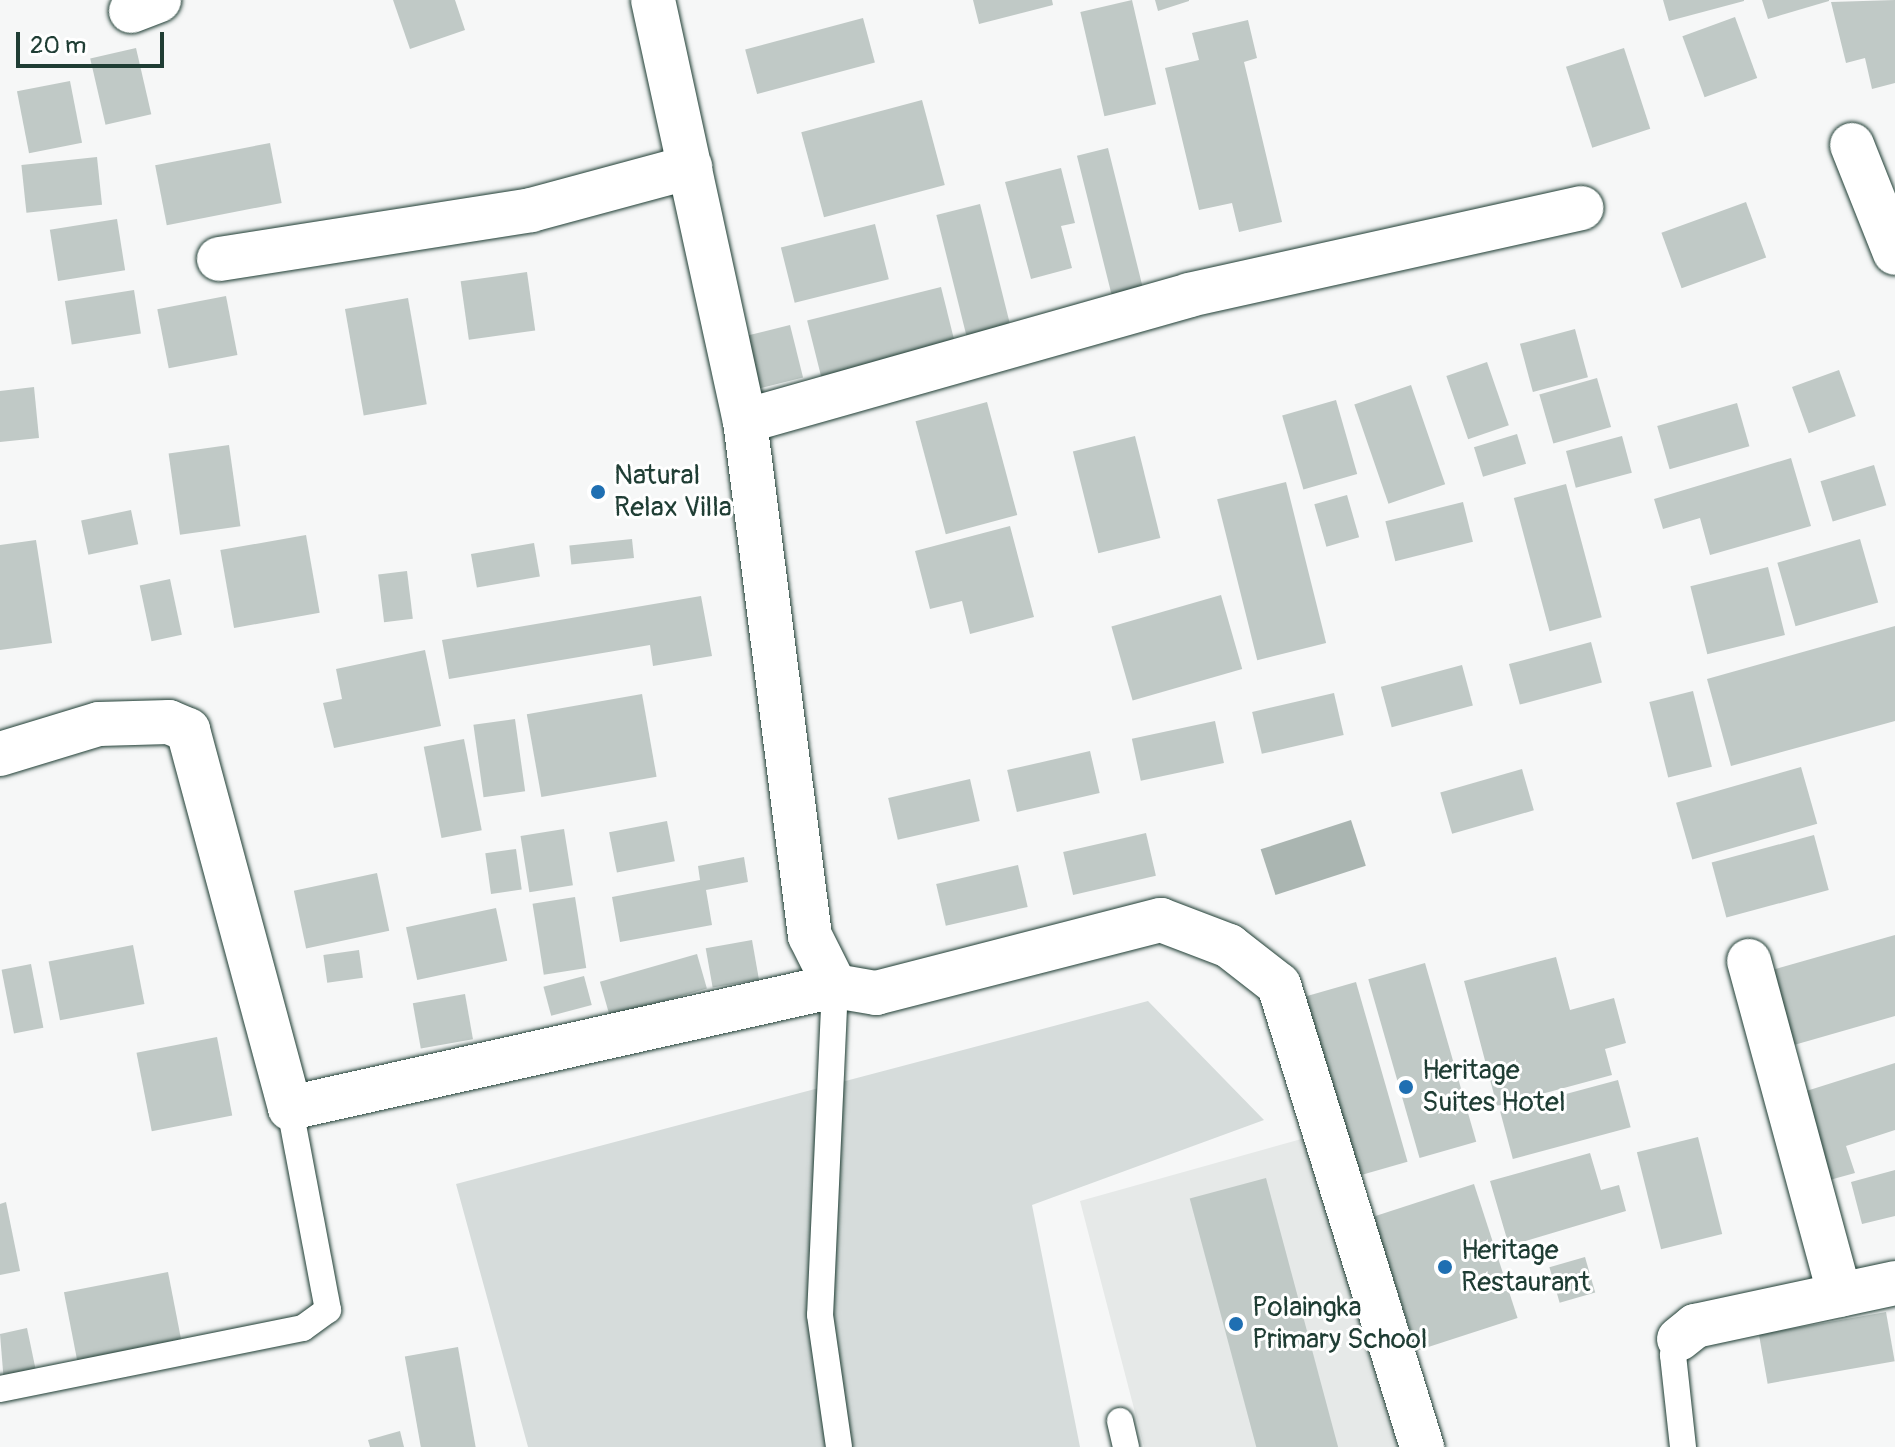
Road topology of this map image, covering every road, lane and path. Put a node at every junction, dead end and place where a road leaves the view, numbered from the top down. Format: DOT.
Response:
graph roads {
  1 [pos="653,0"];
  2 [pos="1852,145"];
  3 [pos="690,167"];
  4 [pos="1581,208"];
  5 [pos="1895,253"];
  6 [pos="219,259"];
  7 [pos="745,421"];
  8 [pos="0,754"];
  9 [pos="1749,961"];
  10 [pos="835,986"];
  11 [pos="290,1108"];
  12 [pos="1895,1283"];
  13 [pos="1840,1295"];
  14 [pos="1679,1339"];
  15 [pos="0,1389"];
  16 [pos="1120,1421"];
  17 [pos="839,1447"];
  18 [pos="1126,1447"];
  19 [pos="1422,1447"];
  20 [pos="1683,1447"];
  1 -- 3 [label="street"];
  2 -- 5 [label="street"];
  3 -- 6 [label="street"];
  3 -- 7 [label="street"];
  4 -- 7 [label="street"];
  7 -- 10 [label="street"];
  8 -- 11 [label="street"];
  9 -- 13 [label="street"];
  10 -- 11 [label="street"];
  10 -- 17 [label="lane"];
  10 -- 19 [label="street"];
  11 -- 15 [label="lane"];
  12 -- 13 [label="street"];
  13 -- 14 [label="street"];
  14 -- 20 [label="lane"];
  16 -- 18 [label="lane"];
}
